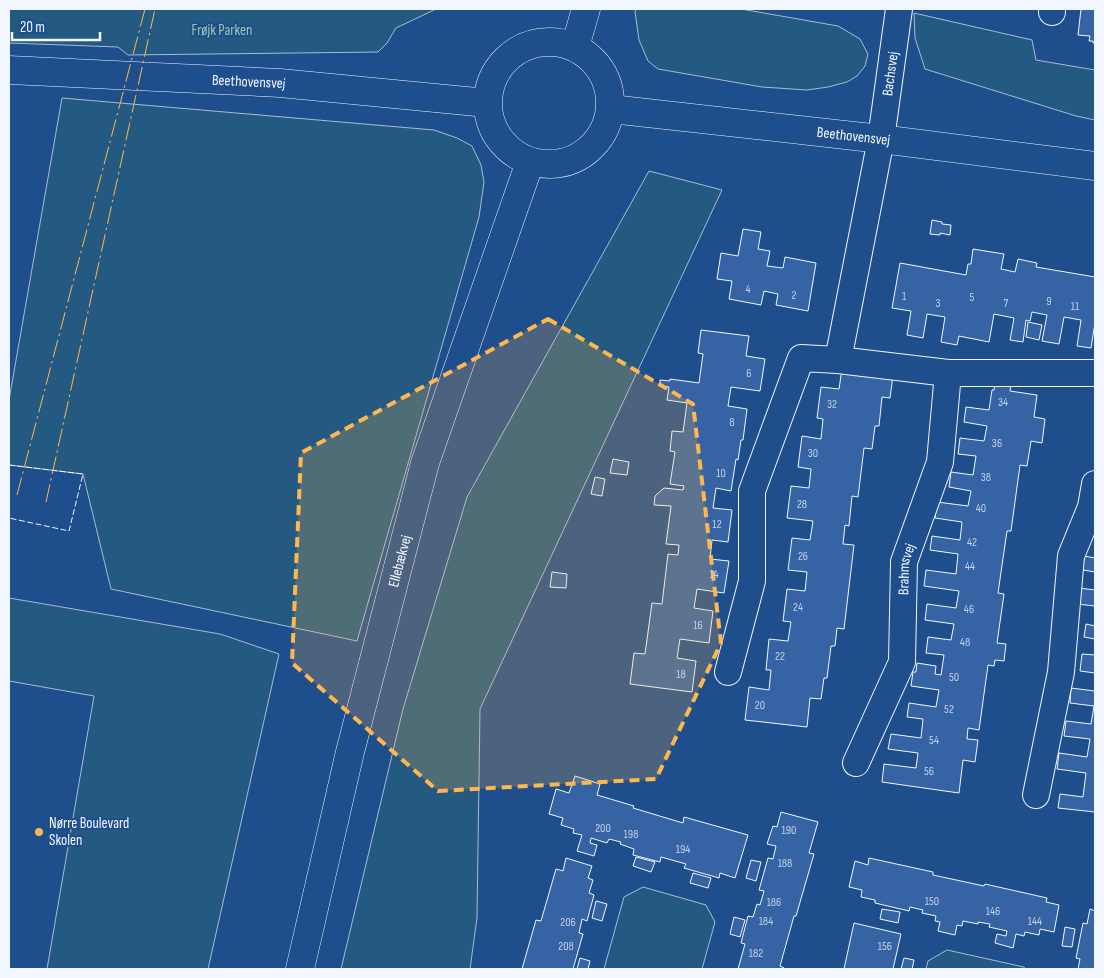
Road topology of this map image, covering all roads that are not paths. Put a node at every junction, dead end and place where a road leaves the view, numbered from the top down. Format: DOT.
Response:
graph roads {
  1 [pos="586,9"];
  2 [pos="899,9"];
  3 [pos="575,47"];
  4 [pos="9,70"];
  5 [pos="487,103"];
  6 [pos="611,110"];
  7 [pos="881,139"];
  8 [pos="530,162"];
  9 [pos="1095,166"];
  10 [pos="838,360"];
  11 [pos="948,373"];
  12 [pos="1095,373"];
  13 [pos="1095,484"];
  14 [pos="728,672"];
  15 [pos="856,763"];
  16 [pos="1036,795"];
  17 [pos="300,969"];
  1 -- 3 [label="street"];
  2 -- 7 [label="street, Bachsvej"];
  3 -- 5 [label="street"];
  3 -- 6 [label="street"];
  4 -- 5 [label="street, Beethovensvej"];
  5 -- 8 [label="street"];
  6 -- 7 [label="street, Beethovensvej"];
  6 -- 8 [label="street"];
  7 -- 9 [label="street, Beethovensvej"];
  7 -- 10 [label="street"];
  8 -- 17 [label="street, Ellebækvej"];
  10 -- 11 [label="street"];
  10 -- 14 [label="street"];
  11 -- 12 [label="street"];
  11 -- 15 [label="street, Brahmsvej"];
  13 -- 16 [label="street"];
}
